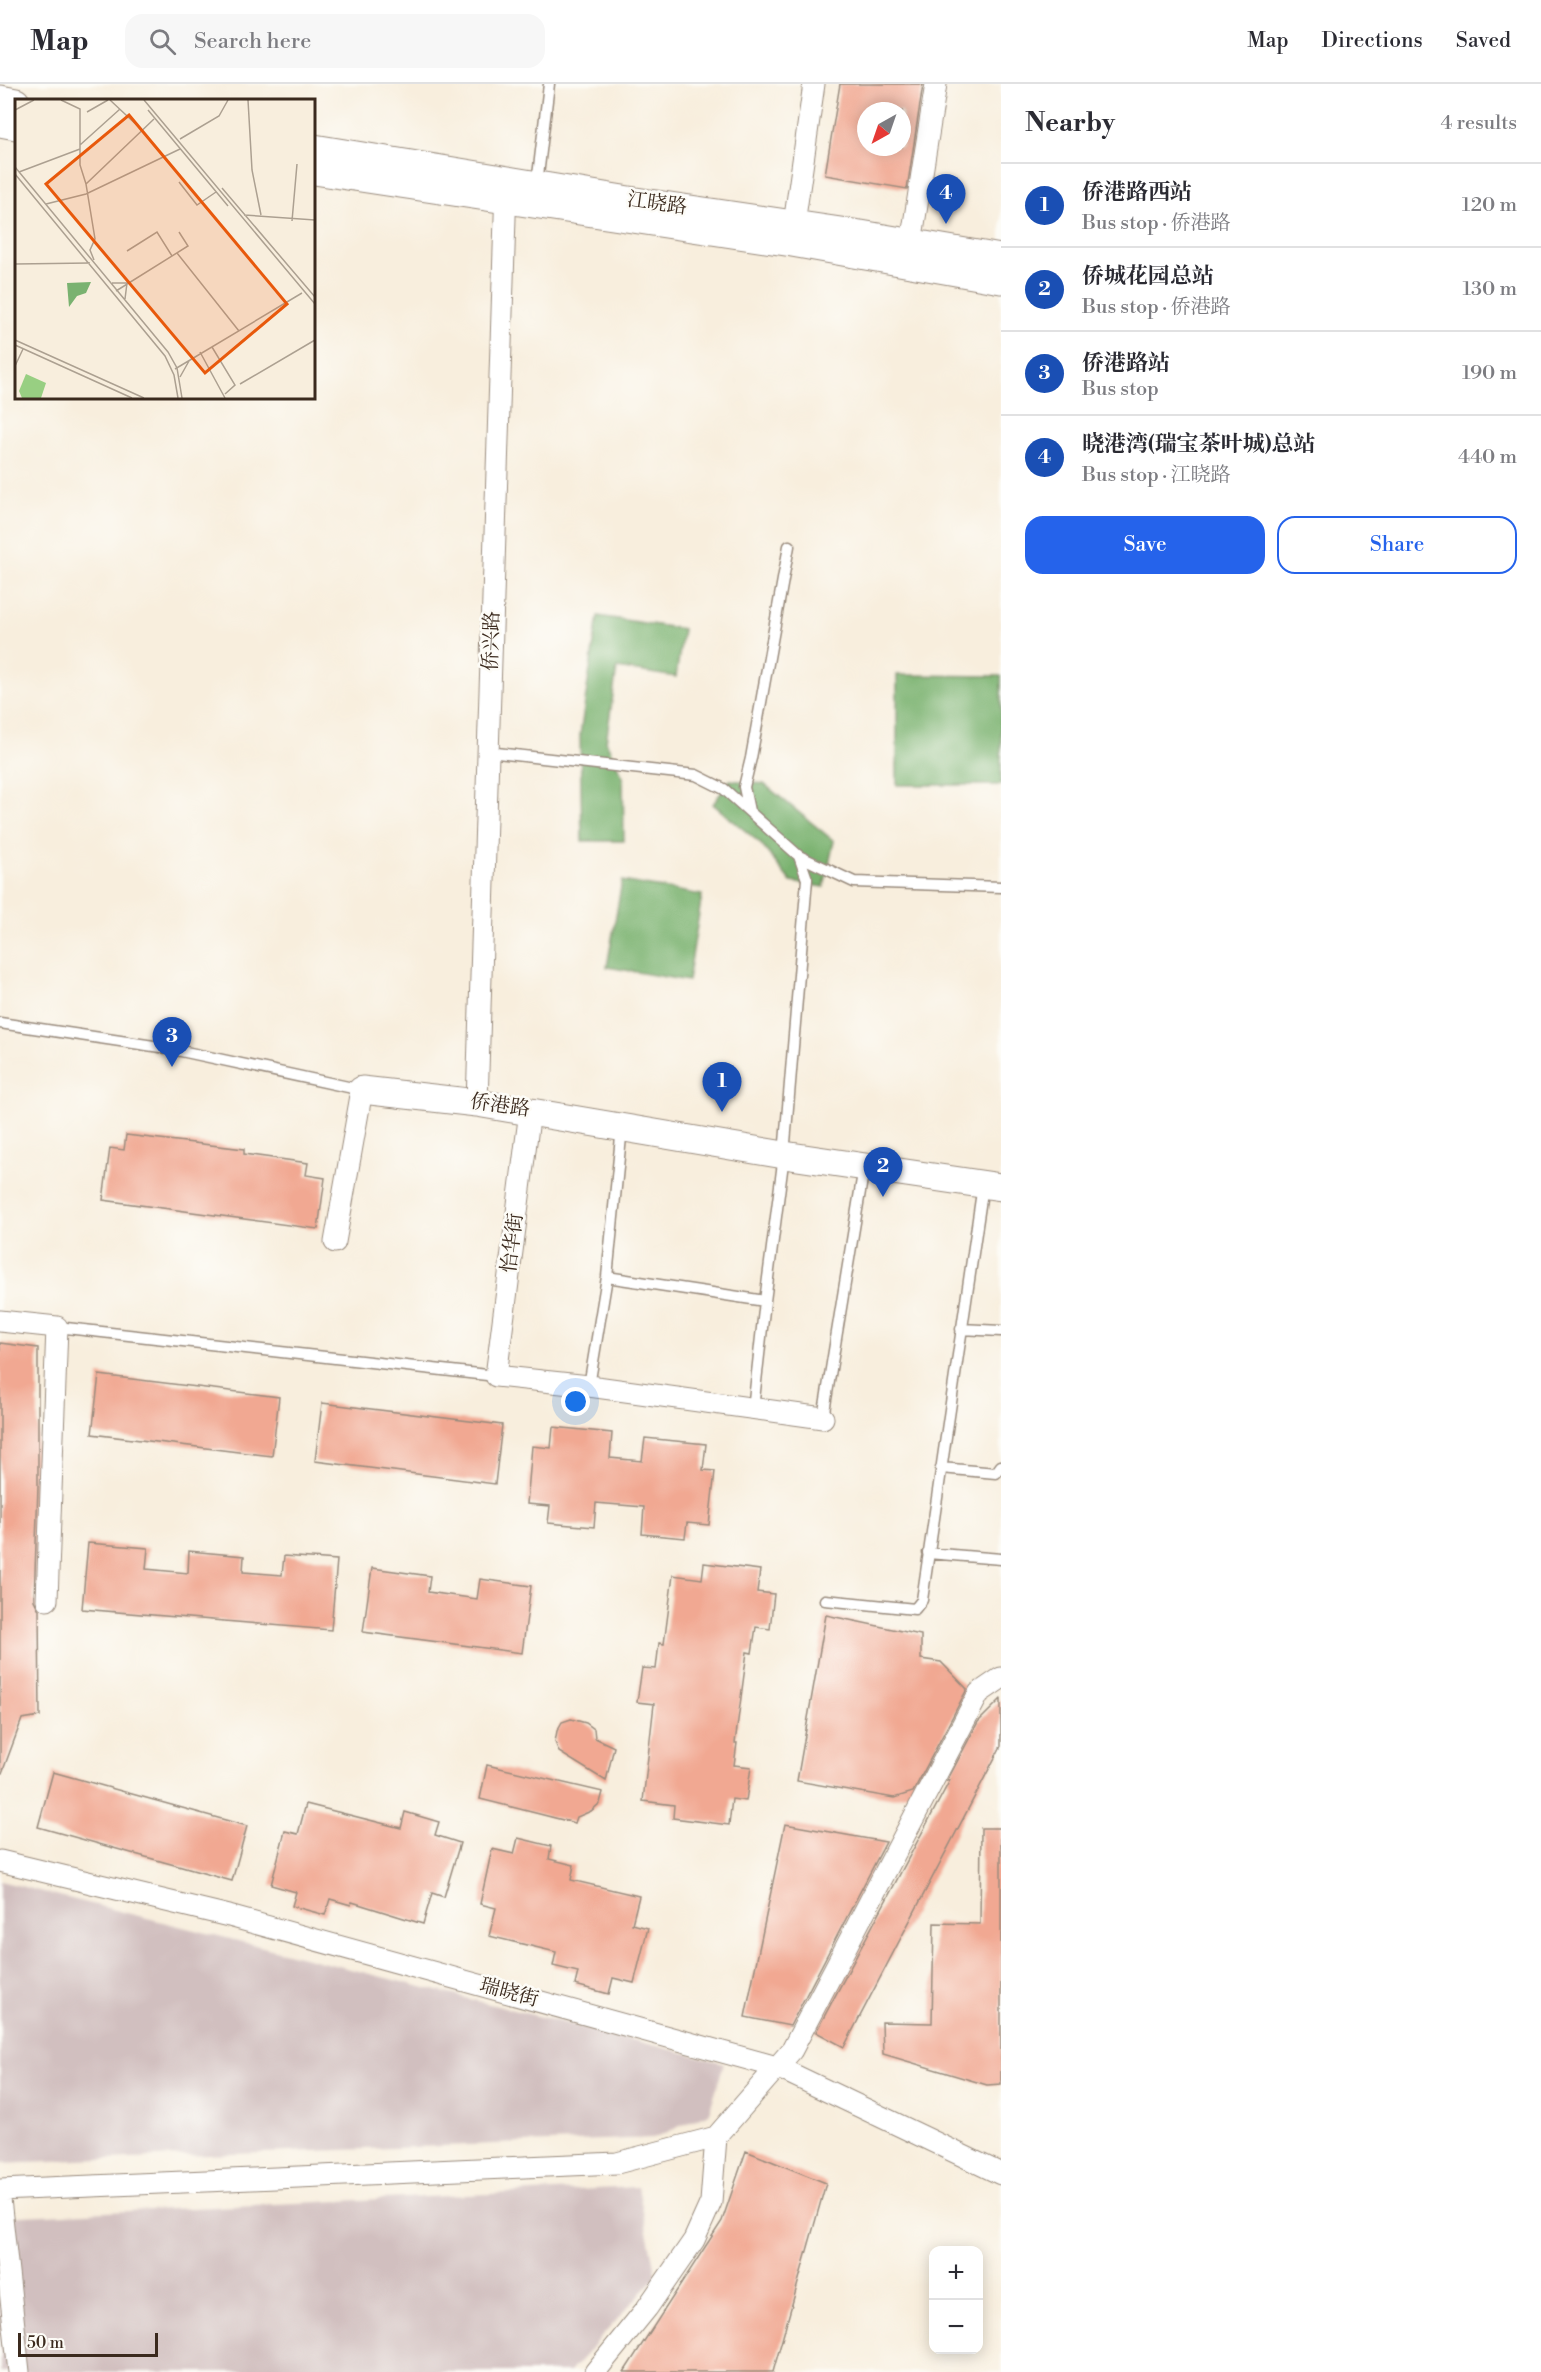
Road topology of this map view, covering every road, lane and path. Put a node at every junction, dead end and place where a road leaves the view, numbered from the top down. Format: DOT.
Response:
graph roads {
  1 [pos="549,84"];
  2 [pos="814,84"];
  3 [pos="936,84"];
  4 [pos="0,99"];
  5 [pos="15,102"];
  6 [pos="0,123"];
  7 [pos="15,126"];
  8 [pos="315,148"];
  9 [pos="315,171"];
  10 [pos="506,190"];
  11 [pos="535,195"];
  12 [pos="793,234"];
  13 [pos="910,252"];
  14 [pos="1001,258"];
  15 [pos="1001,280"];
  16 [pos="789,546"];
  17 [pos="488,752"];
  18 [pos="749,812"];
  19 [pos="799,856"];
  20 [pos="1001,887"];
  21 [pos="0,1023"];
  22 [pos="362,1090"];
  23 [pos="477,1102"];
  24 [pos="530,1111"];
  25 [pos="622,1127"];
  26 [pos="784,1155"];
  27 [pos="864,1166"];
  28 [pos="992,1185"];
  29 [pos="335,1242"];
  30 [pos="607,1277"];
  31 [pos="765,1301"];
  32 [pos="0,1321"];
  33 [pos="57,1328"];
  34 [pos="961,1329"];
  35 [pos="1001,1331"];
  36 [pos="496,1376"];
  37 [pos="589,1386"];
  38 [pos="753,1409"];
  39 [pos="824,1418"];
  40 [pos="1001,1466"];
  41 [pos="941,1468"];
  42 [pos="928,1553"];
  43 [pos="1001,1559"];
  44 [pos="47,1600"];
  45 [pos="825,1600"];
  46 [pos="1001,1678"];
  47 [pos="0,1861"];
  48 [pos="777,2067"];
  49 [pos="716,2137"];
  50 [pos="1001,2174"];
  51 [pos="0,2190"];
  52 [pos="0,2199"];
  53 [pos="19,2372"];
  54 [pos="595,2372"];
  1 -- 11 [label="lane"];
  2 -- 12 [label="street"];
  3 -- 13 [label="street"];
  4 -- 5 [label="street"];
  6 -- 7 [label="street"];
  8 -- 10 [label="street, 江晓路"];
  9 -- 10 [label="street, 江晓路"];
  10 -- 11 [label="street, 江晓路"];
  10 -- 17 [label="street, 侨兴路"];
  11 -- 12 [label="street, 江晓路"];
  12 -- 13 [label="street, 江晓路"];
  13 -- 14 [label="street, 江晓路"];
  13 -- 15 [label="street, 江晓路"];
  16 -- 18 [label="lane"];
  17 -- 18 [label="lane"];
  17 -- 23 [label="street, 侨兴路"];
  18 -- 19 [label="lane"];
  19 -- 20 [label="lane"];
  19 -- 26 [label="lane"];
  21 -- 22 [label="lane, 侨港路"];
  22 -- 23 [label="street, 侨港路"];
  22 -- 29 [label="street"];
  23 -- 24 [label="street, 侨港路"];
  24 -- 25 [label="street, 侨港路"];
  24 -- 36 [label="street, 怡华街"];
  25 -- 26 [label="street, 侨港路"];
  25 -- 30 [label="lane"];
  26 -- 27 [label="street, 侨港路"];
  26 -- 31 [label="lane"];
  27 -- 28 [label="street, 侨港路"];
  27 -- 39 [label="lane"];
  28 -- 34 [label="lane"];
  30 -- 31 [label="lane"];
  30 -- 37 [label="lane"];
  31 -- 38 [label="lane"];
  32 -- 33 [label="street"];
  33 -- 36 [label="lane"];
  33 -- 44 [label="street"];
  34 -- 35 [label="lane"];
  34 -- 41 [label="lane"];
  36 -- 37 [label="street"];
  37 -- 38 [label="street"];
  38 -- 39 [label="street"];
  40 -- 41 [label="lane"];
  41 -- 42 [label="lane"];
  42 -- 43 [label="lane"];
  42 -- 45 [label="lane"];
  46 -- 48 [label="street"];
  47 -- 48 [label="street, 瑞晓街"];
  48 -- 49 [label="street"];
  48 -- 50 [label="street, 瑞晓街"];
  49 -- 51 [label="street"];
  49 -- 54 [label="street"];
  52 -- 53 [label="street"];
}
